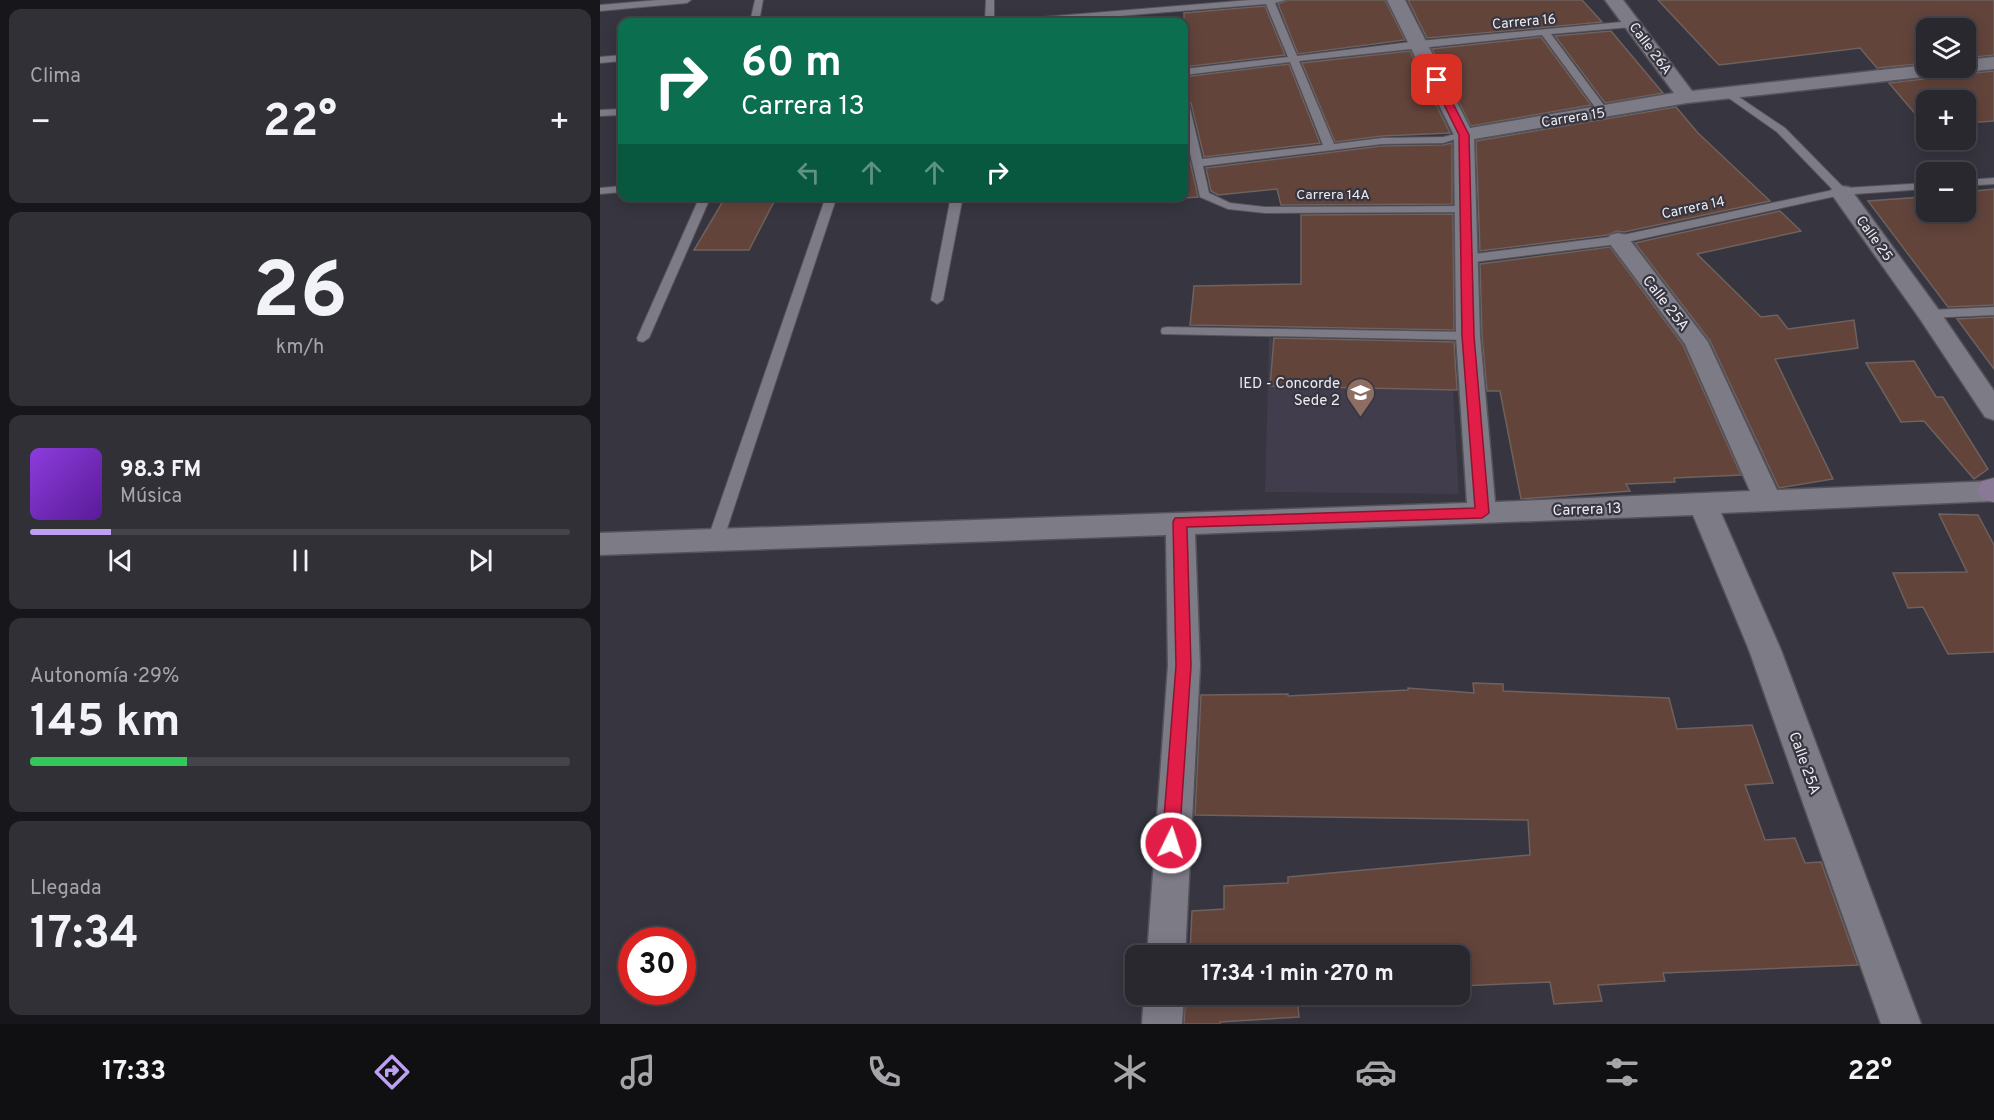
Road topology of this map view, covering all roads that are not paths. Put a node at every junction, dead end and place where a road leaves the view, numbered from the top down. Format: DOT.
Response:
graph roads {
  1 [pos="687,0"];
  2 [pos="759,0"];
  3 [pos="990,0"];
  4 [pos="1152,0"];
  5 [pos="1282,0"];
  6 [pos="1396,0"];
  7 [pos="1614,0"];
  8 [pos="1270,1"];
  9 [pos="600,8"];
  10 [pos="1155,10"];
  11 [pos="755,18"];
  12 [pos="990,18"];
  13 [pos="1064,18"];
  14 [pos="1158,18"];
  15 [pos="1632,24"];
  16 [pos="1545,33"];
  17 [pos="1419,44"];
  18 [pos="618,58"];
  19 [pos="1293,59"];
  20 [pos="600,60"];
  21 [pos="1994,63"];
  22 [pos="1976,65"];
  23 [pos="1188,72"];
  24 [pos="1916,72"];
  25 [pos="1727,92"];
  26 [pos="1687,97"];
  27 [pos="618,112"];
  28 [pos="1604,112"];
  29 [pos="600,113"];
  30 [pos="1188,122"];
  31 [pos="1464,135"];
  32 [pos="1330,148"];
  33 [pos="1197,163"];
  34 [pos="1994,181"];
  35 [pos="1976,182"];
  36 [pos="1916,187"];
  37 [pos="618,189"];
  38 [pos="600,191"];
  39 [pos="1841,192"];
  40 [pos="704,201"];
  41 [pos="830,201"];
  42 [pos="956,201"];
  43 [pos="1465,209"];
  44 [pos="1618,240"];
  45 [pos="1466,259"];
  46 [pos="937,300"];
  47 [pos="1994,311"];
  48 [pos="1929,314"];
  49 [pos="1167,331"];
  50 [pos="1468,336"];
  51 [pos="643,338"];
  52 [pos="1994,411"];
  53 [pos="1994,490"];
  54 [pos="1768,500"];
  55 [pos="1703,505"];
  56 [pos="1482,513"];
  57 [pos="1180,522"];
  58 [pos="715,541"];
  59 [pos="600,544"];
  60 [pos="1167,945"];
  61 [pos="1163,1005"];
  62 [pos="1162,1024"];
  63 [pos="1901,1024"];
  1 -- 9 [label="lane"];
  2 -- 11 [label="lane"];
  3 -- 12 [label="lane"];
  4 -- 10 [label="lane"];
  5 -- 8 [label="lane"];
  6 -- 17 [label="street"];
  7 -- 15 [label="street, Calle 26A"];
  8 -- 10 [label="lane"];
  8 -- 19 [label="lane"];
  10 -- 13 [label="lane"];
  10 -- 14 [label="lane"];
  15 -- 16 [label="lane, Carrera 16"];
  15 -- 26 [label="street, Calle 26A"];
  16 -- 17 [label="lane, Carrera 16"];
  16 -- 28 [label="lane"];
  17 -- 19 [label="lane, Carrera 16"];
  17 -- 31 [label="street"];
  18 -- 20 [label="lane"];
  19 -- 23 [label="lane, Carrera 16"];
  19 -- 32 [label="lane"];
  21 -- 22 [label="street"];
  24 -- 25 [label="street, Carrera 15"];
  25 -- 26 [label="street, Carrera 15"];
  25 -- 39 [label="lane, Calle 25"];
  26 -- 28 [label="street, Carrera 15"];
  27 -- 29 [label="lane"];
  28 -- 31 [label="street, Carrera 15"];
  30 -- 33 [label="lane"];
  31 -- 32 [label="lane, Carrera 15"];
  31 -- 43 [label="street"];
  32 -- 33 [label="lane, Carrera 15"];
  33 -- 43 [label="lane, Carrera 14A"];
  34 -- 35 [label="lane"];
  36 -- 39 [label="lane, Carrera 14"];
  37 -- 38 [label="lane"];
  39 -- 44 [label="lane, Carrera 14"];
  39 -- 48 [label="street, Calle 25"];
  40 -- 51 [label="lane"];
  41 -- 58 [label="lane"];
  42 -- 46 [label="lane"];
  43 -- 45 [label="street"];
  44 -- 45 [label="lane, Carrera 14"];
  44 -- 54 [label="street, Calle 25A"];
  45 -- 50 [label="street"];
  47 -- 48 [label="lane"];
  48 -- 52 [label="street, Calle 25"];
  49 -- 50 [label="lane"];
  50 -- 56 [label="street"];
  53 -- 54 [label="street, Carrera 13"];
  54 -- 55 [label="street, Carrera 13"];
  55 -- 56 [label="street, Carrera 13"];
  55 -- 63 [label="street, Calle 25A"];
  56 -- 57 [label="street, Carrera 13"];
  57 -- 58 [label="street, Carrera 13"];
  57 -- 60 [label="street"];
  58 -- 59 [label="street, Carrera 13"];
  61 -- 62 [label="street"];
}
